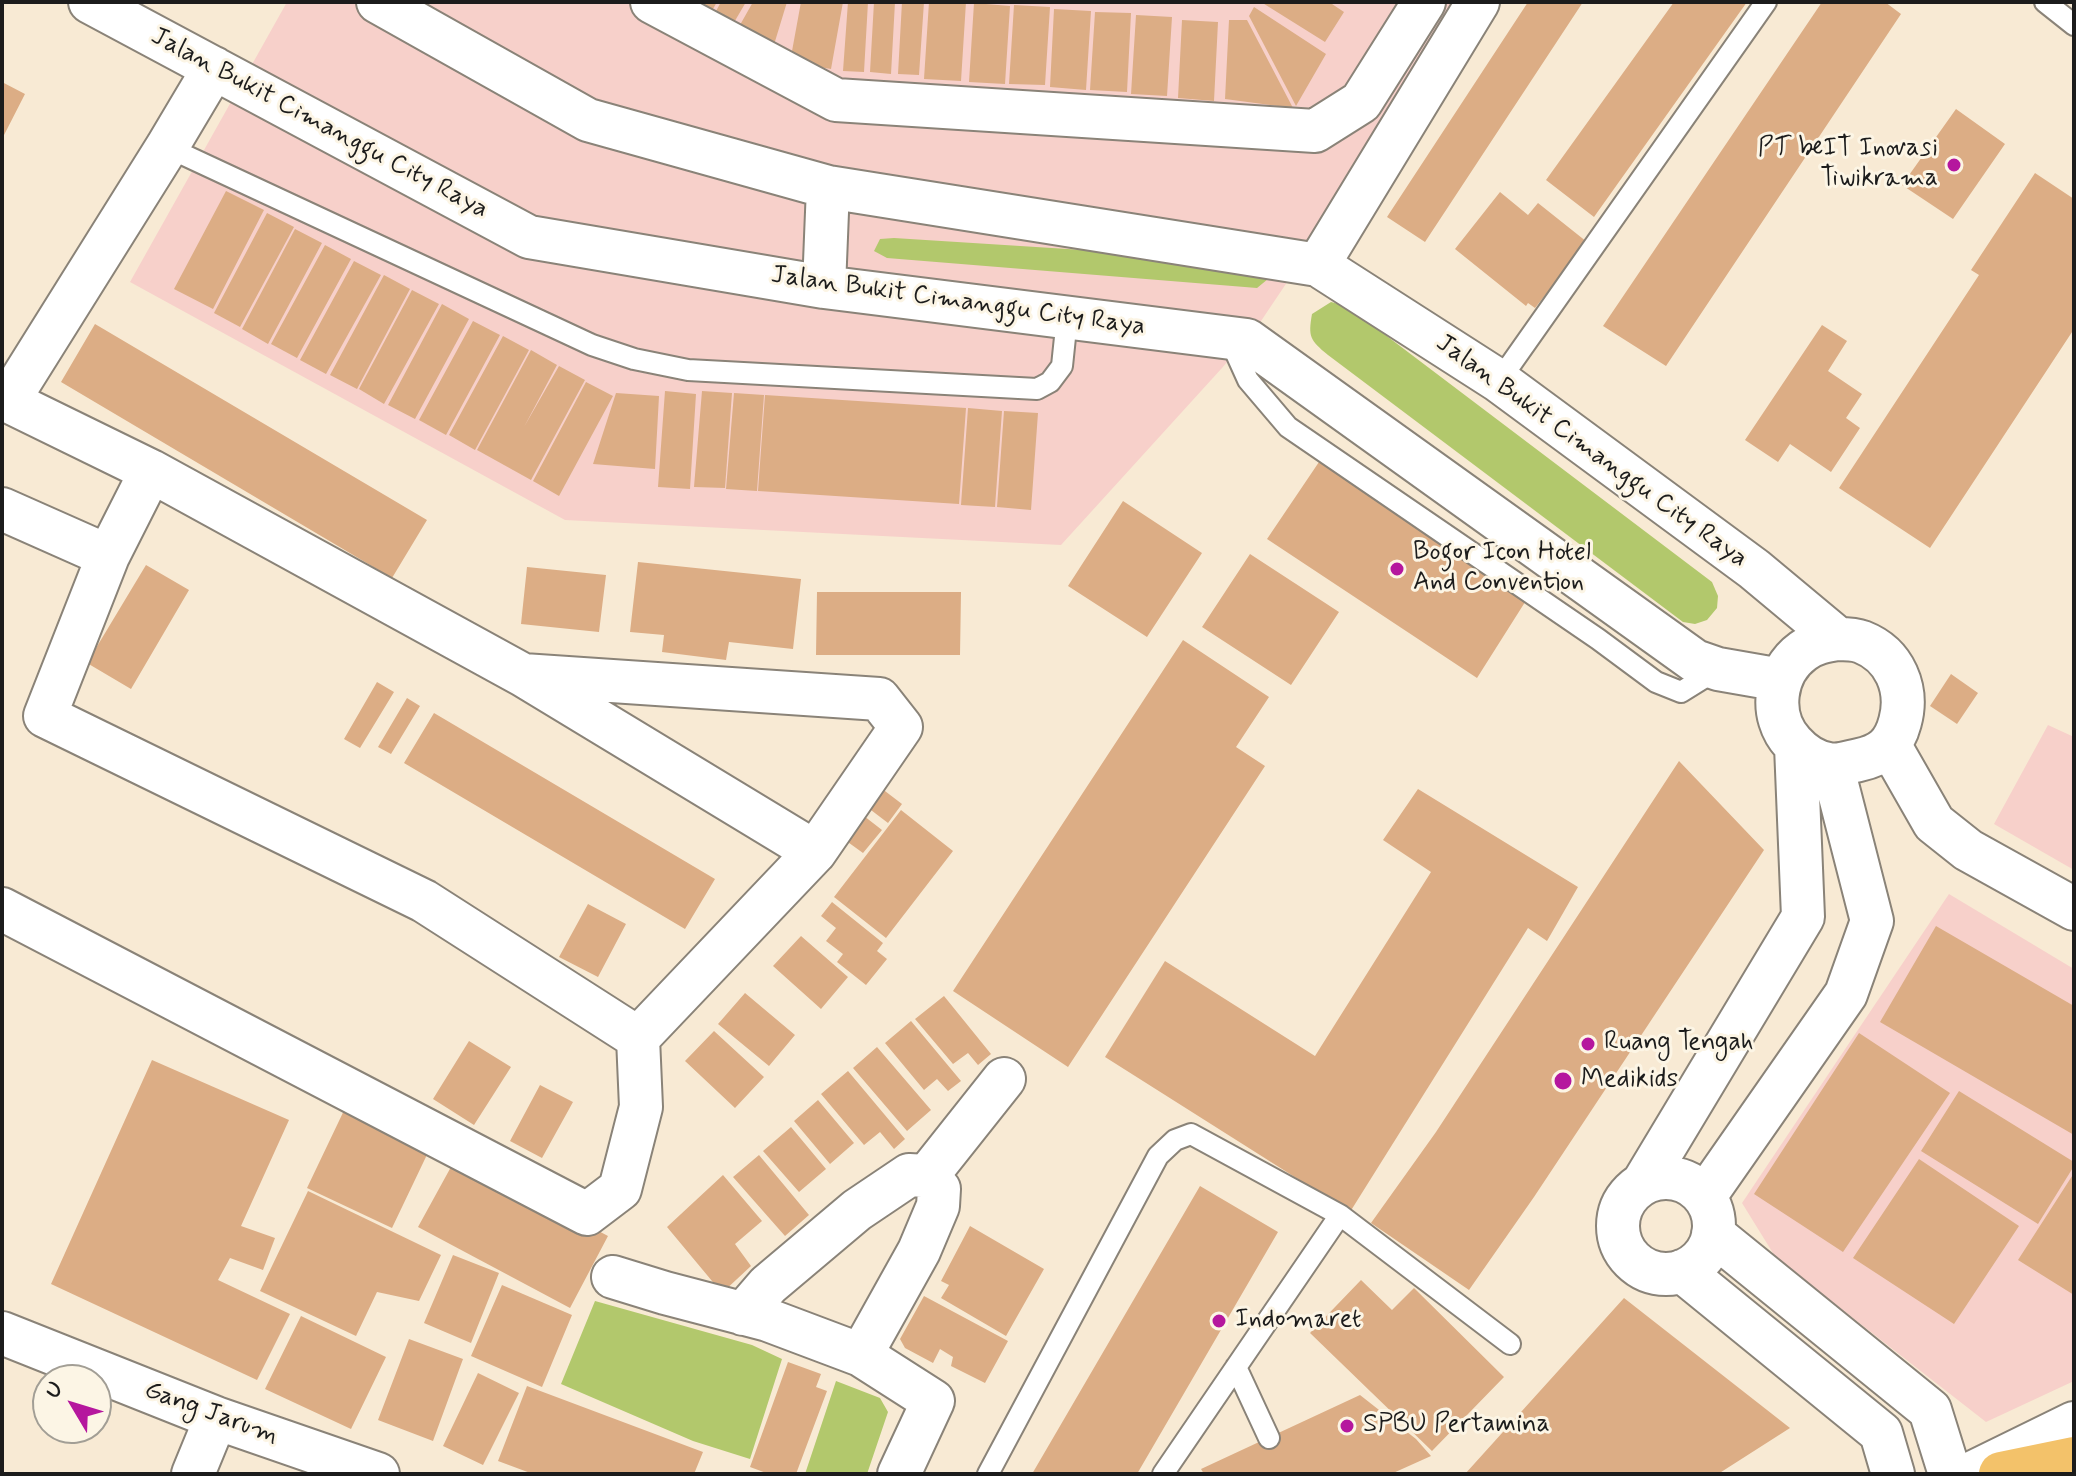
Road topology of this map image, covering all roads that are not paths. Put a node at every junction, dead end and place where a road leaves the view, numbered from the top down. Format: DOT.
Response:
graph roads {
  1 [pos="90,2"];
  2 [pos="378,2"];
  3 [pos="652,2"];
  4 [pos="1424,2"];
  5 [pos="1766,2"];
  6 [pos="2045,2"];
  7 [pos="1474,3"];
  8 [pos="2074,25"];
  9 [pos="214,68"];
  10 [pos="167,147"];
  11 [pos="828,187"];
  12 [pos="1318,265"];
  13 [pos="824,287"];
  14 [pos="1067,318"];
  15 [pos="1499,381"];
  16 [pos="5,400"];
  17 [pos="151,471"];
  18 [pos="2,509"];
  19 [pos="108,556"];
  20 [pos="1838,639"];
  21 [pos="523,675"];
  22 [pos="1781,680"];
  23 [pos="1796,746"];
  24 [pos="1890,746"];
  25 [pos="1832,765"];
  26 [pos="815,852"];
  27 [pos="2,909"];
  28 [pos="2074,909"];
  29 [pos="638,1038"];
  30 [pos="1004,1079"];
  31 [pos="927,1176"];
  32 [pos="1643,1183"];
  33 [pos="1340,1215"];
  34 [pos="1709,1215"];
  35 [pos="1682,1271"];
  36 [pos="613,1277"];
  37 [pos="743,1314"];
  38 [pos="2,1333"];
  39 [pos="1510,1344"];
  40 [pos="861,1355"];
  41 [pos="1236,1367"];
  42 [pos="216,1418"];
  43 [pos="2074,1424"];
  44 [pos="1269,1438"];
  45 [pos="2074,1459"];
  46 [pos="193,1474"];
  47 [pos="378,1474"];
  48 [pos="899,1474"];
  49 [pos="988,1474"];
  50 [pos="1163,1474"];
  51 [pos="1893,1474"];
  52 [pos="1950,1474"];
  53 [pos="1972,1474"];
  54 [pos="2001,1474"];
  1 -- 9 [label="street, Jalan Bukit Cimanggu City Raya"];
  2 -- 11 [label="street, Jalan Bukit Cimanggu City Raya"];
  3 -- 4 [label="street"];
  5 -- 15 [label="lane"];
  6 -- 8 [label="lane"];
  7 -- 12 [label="street"];
  9 -- 10 [label="street"];
  9 -- 13 [label="street, Jalan Bukit Cimanggu City Raya"];
  10 -- 14 [label="lane"];
  10 -- 16 [label="street"];
  11 -- 12 [label="street, Jalan Bukit Cimanggu City Raya"];
  11 -- 13 [label="street"];
  12 -- 15 [label="street, Jalan Bukit Cimanggu City Raya"];
  13 -- 14 [label="street, Jalan Bukit Cimanggu City Raya"];
  14 -- 22 [label="street, Jalan Bukit Cimanggu City Raya"];
  15 -- 20 [label="street, Jalan Bukit Cimanggu City Raya"];
  16 -- 17 [label="street"];
  17 -- 19 [label="street"];
  17 -- 21 [label="street"];
  18 -- 19 [label="street"];
  19 -- 29 [label="street"];
  20 -- 22 [label="street"];
  20 -- 24 [label="street"];
  21 -- 26 [label="street"];
  21 -- 26 [label="street"];
  22 -- 23 [label="street"];
  23 -- 25 [label="street"];
  23 -- 32 [label="street"];
  24 -- 25 [label="street"];
  24 -- 28 [label="street"];
  25 -- 34 [label="street"];
  26 -- 29 [label="street"];
  27 -- 29 [label="street"];
  30 -- 31 [label="street"];
  31 -- 37 [label="street"];
  31 -- 40 [label="street"];
  32 -- 34 [label="street"];
  32 -- 35 [label="street"];
  33 -- 39 [label="lane"];
  33 -- 41 [label="lane"];
  33 -- 49 [label="lane"];
  34 -- 35 [label="street"];
  34 -- 52 [label="street"];
  35 -- 51 [label="street"];
  36 -- 37 [label="street"];
  37 -- 40 [label="street"];
  38 -- 42 [label="street, Gang Jarum"];
  40 -- 48 [label="street"];
  41 -- 44 [label="lane"];
  41 -- 50 [label="lane"];
  42 -- 46 [label="street"];
  42 -- 47 [label="street, Gang Jarum"];
  43 -- 53 [label="street"];
  45 -- 54 [label="highway"];
}
